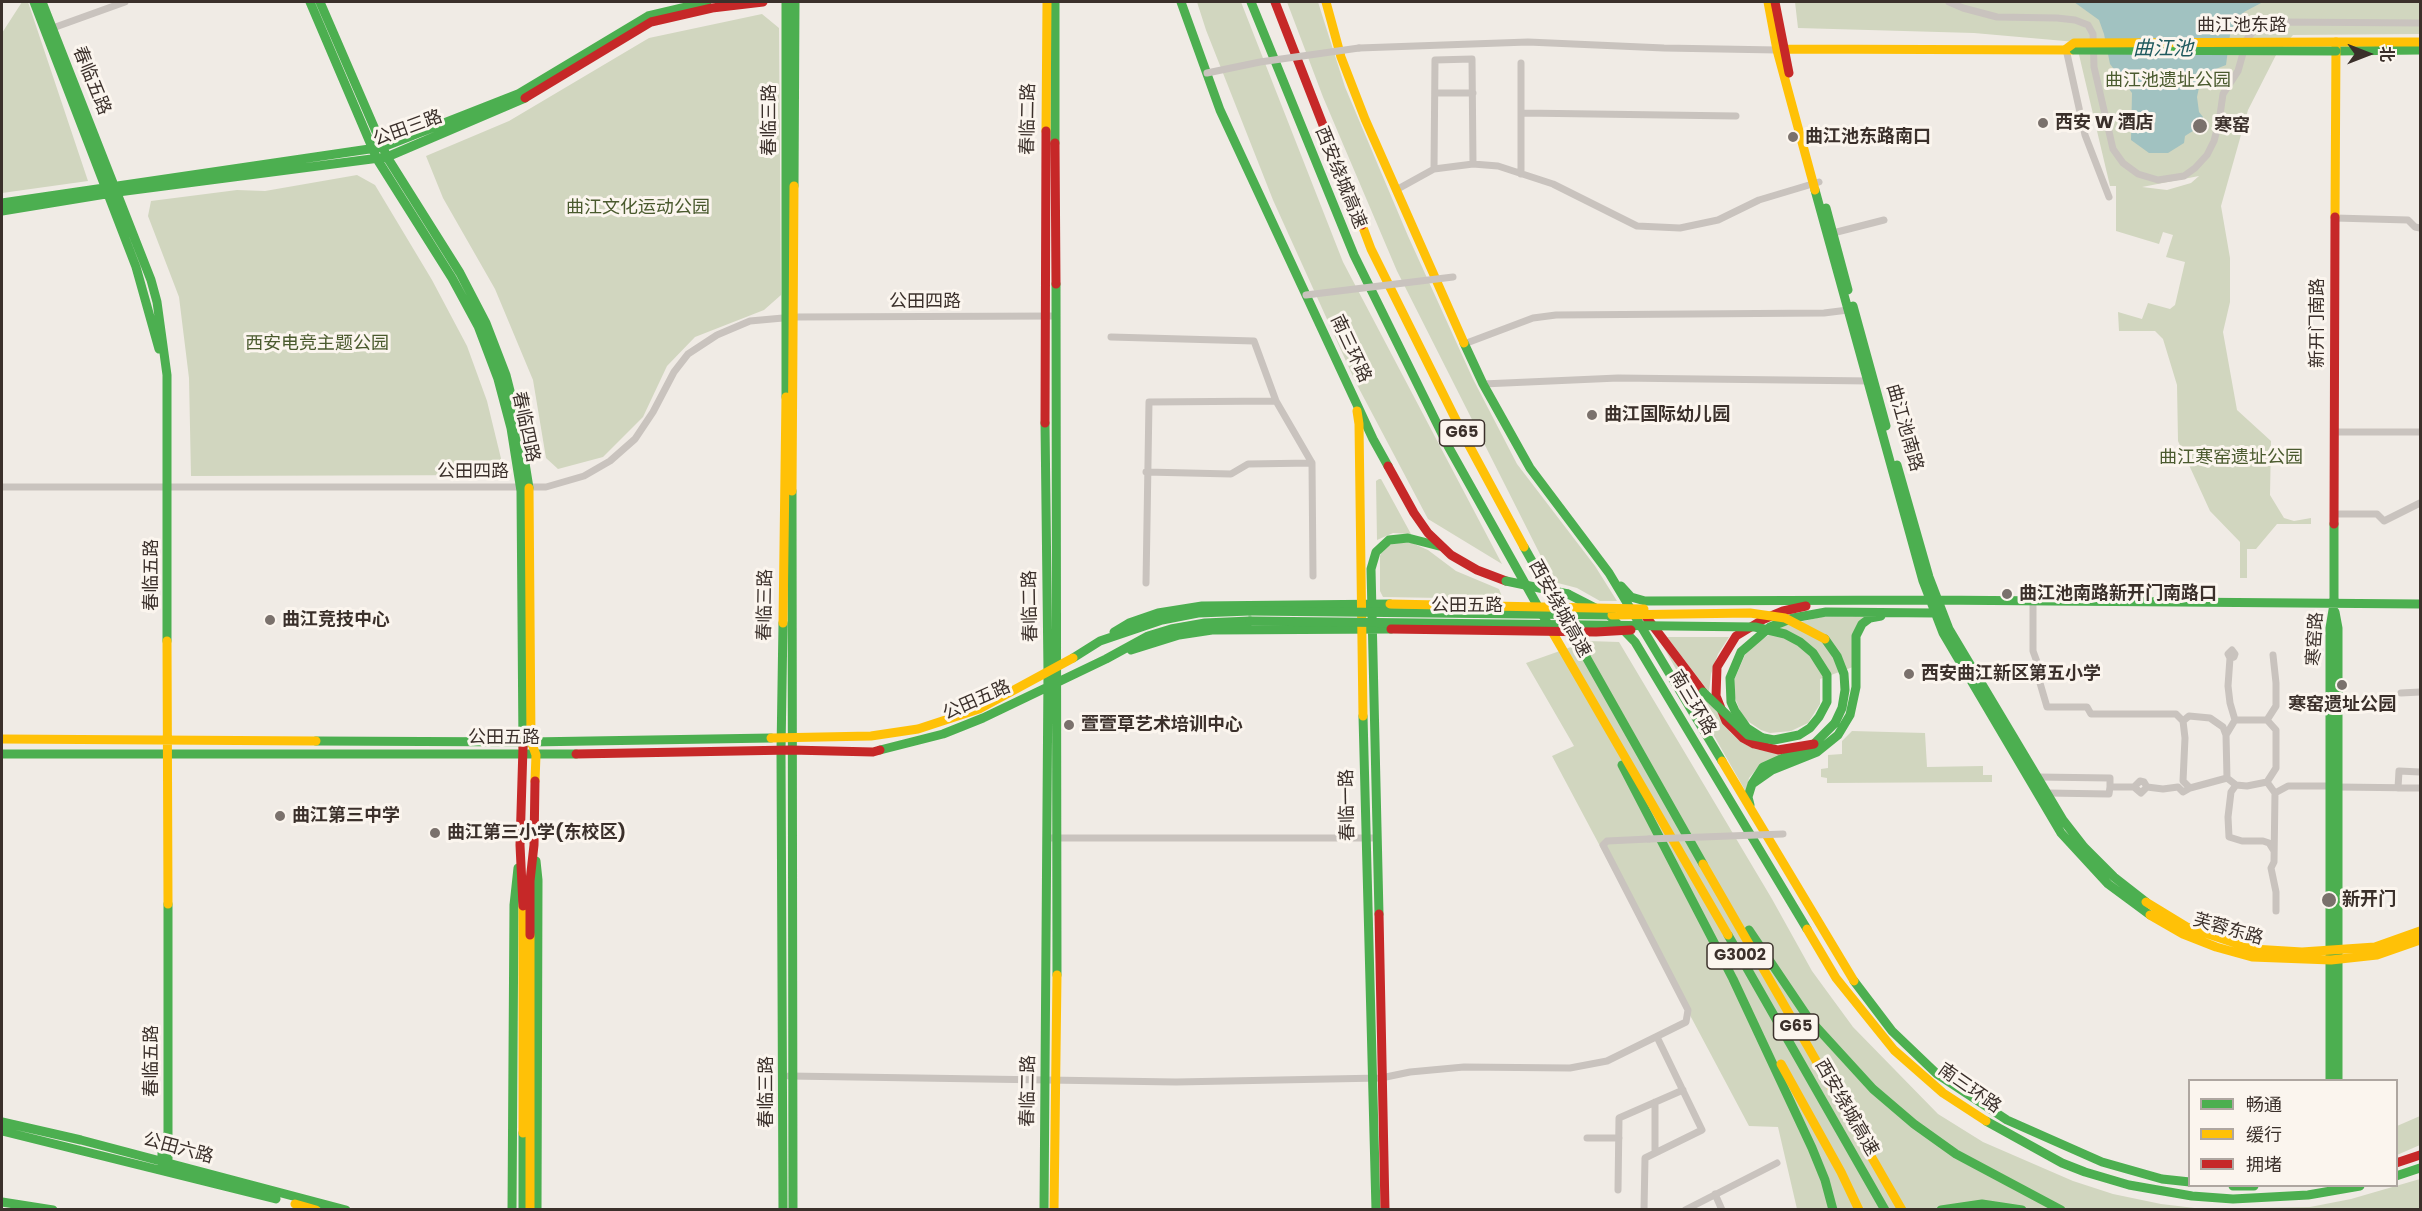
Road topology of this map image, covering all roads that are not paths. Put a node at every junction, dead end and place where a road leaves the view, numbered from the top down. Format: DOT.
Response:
graph roads {
  1 [pos="34,2"];
  2 [pos="42,2"];
  3 [pos="125,2"];
  4 [pos="310,2"];
  5 [pos="320,2"];
  6 [pos="707,2"];
  7 [pos="764,2"];
  8 [pos="786,2"];
  9 [pos="795,2"];
  10 [pos="1047,2"];
  11 [pos="1055,2"];
  12 [pos="1181,2"];
  13 [pos="1251,2"];
  14 [pos="1275,2"];
  15 [pos="1326,2"];
  16 [pos="1768,2"];
  17 [pos="1775,2"];
  18 [pos="1949,2"];
  19 [pos="2421,23"];
  20 [pos="49,30"];
  21 [pos="2421,42"];
  22 [pos="2336,46"];
  23 [pos="1781,49"];
  24 [pos="2070,50"];
  25 [pos="2421,50"];
  26 [pos="1521,63"];
  27 [pos="1207,73"];
  28 [pos="1435,93"];
  29 [pos="1473,93"];
  30 [pos="1522,113"];
  31 [pos="1736,116"];
  32 [pos="383,147"];
  33 [pos="372,149"];
  34 [pos="387,157"];
  35 [pos="377,159"];
  36 [pos="1473,164"];
  37 [pos="1434,169"];
  38 [pos="1521,174"];
  39 [pos="1816,183"];
  40 [pos="116,188"];
  41 [pos="106,190"];
  42 [pos="1396,190"];
  43 [pos="2109,197"];
  44 [pos="2,202"];
  45 [pos="2,211"];
  46 [pos="2335,218"];
  47 [pos="1884,220"];
  48 [pos="2421,228"];
  49 [pos="1833,233"];
  50 [pos="1454,277"];
  51 [pos="1306,295"];
  52 [pos="1848,310"];
  53 [pos="1044,316"];
  54 [pos="1055,316"];
  55 [pos="790,318"];
  56 [pos="1111,337"];
  57 [pos="1464,344"];
  58 [pos="1870,381"];
  59 [pos="1484,384"];
  60 [pos="1355,400"];
  61 [pos="1276,401"];
  62 [pos="2335,432"];
  63 [pos="2421,432"];
  64 [pos="1312,463"];
  65 [pos="1146,472"];
  66 [pos="2,487"];
  67 [pos="166,487"];
  68 [pos="524,487"];
  69 [pos="2421,503"];
  70 [pos="2334,514"];
  71 [pos="1439,546"];
  72 [pos="1609,573"];
  73 [pos="1313,576"];
  74 [pos="1146,584"];
  75 [pos="1631,597"];
  76 [pos="1935,601"];
  77 [pos="2033,601"];
  78 [pos="1832,602"];
  79 [pos="1360,604"];
  80 [pos="1372,604"];
  81 [pos="2334,604"];
  82 [pos="2421,604"];
  83 [pos="1682,612"];
  84 [pos="1896,612"];
  85 [pos="1935,613"];
  86 [pos="1250,616"];
  87 [pos="1664,626"];
  88 [pos="1361,629"];
  89 [pos="1372,629"];
  90 [pos="1100,641"];
  91 [pos="2273,655"];
  92 [pos="2230,658"];
  93 [pos="1106,659"];
  94 [pos="1052,670"];
  95 [pos="1051,685"];
  96 [pos="2421,692"];
  97 [pos="2401,693"];
  98 [pos="1593,704"];
  99 [pos="2235,720"];
  100 [pos="2267,720"];
  101 [pos="2183,721"];
  102 [pos="2226,735"];
  103 [pos="781,738"];
  104 [pos="791,738"];
  105 [pos="2,739"];
  106 [pos="1766,739"];
  107 [pos="166,742"];
  108 [pos="528,742"];
  109 [pos="1814,744"];
  110 [pos="786,751"];
  111 [pos="2,754"];
  112 [pos="166,755"];
  113 [pos="521,755"];
  114 [pos="536,755"];
  115 [pos="2421,772"];
  116 [pos="2038,777"];
  117 [pos="2227,778"];
  118 [pos="2267,782"];
  119 [pos="1752,784"];
  120 [pos="2180,784"];
  121 [pos="2236,785"];
  122 [pos="2110,787"];
  123 [pos="2335,787"];
  124 [pos="2398,788"];
  125 [pos="2421,788"];
  126 [pos="2047,793"];
  127 [pos="2275,793"];
  128 [pos="1751,813"];
  129 [pos="2073,833"];
  130 [pos="1783,834"];
  131 [pos="1051,838"];
  132 [pos="1365,838"];
  133 [pos="1376,838"];
  134 [pos="1693,844"];
  135 [pos="520,845"];
  136 [pos="534,845"];
  137 [pos="2274,851"];
  138 [pos="526,905"];
  139 [pos="2276,911"];
  140 [pos="2421,931"];
  141 [pos="2421,940"];
  142 [pos="2335,955"];
  143 [pos="1733,979"];
  144 [pos="1657,1037"];
  145 [pos="787,1076"];
  146 [pos="1377,1078"];
  147 [pos="2330,1079"];
  148 [pos="2338,1079"];
  149 [pos="1057,1080"];
  150 [pos="1046,1081"];
  151 [pos="1683,1090"];
  152 [pos="1655,1102"];
  153 [pos="2,1122"];
  154 [pos="2,1131"];
  155 [pos="1587,1138"];
  156 [pos="1619,1138"];
  157 [pos="1655,1153"];
  158 [pos="2421,1155"];
  159 [pos="1777,1163"];
  160 [pos="2398,1163"];
  161 [pos="165,1166"];
  162 [pos="2421,1168"];
  163 [pos="2398,1176"];
  164 [pos="2188,1182"];
  165 [pos="2349,1187"];
  166 [pos="1618,1190"];
  167 [pos="1715,1194"];
  168 [pos="2,1202"];
  169 [pos="53,1209"];
  170 [pos="316,1209"];
  171 [pos="346,1209"];
  172 [pos="512,1209"];
  173 [pos="523,1209"];
  174 [pos="530,1209"];
  175 [pos="537,1209"];
  176 [pos="783,1209"];
  177 [pos="793,1209"];
  178 [pos="1044,1209"];
  179 [pos="1054,1209"];
  180 [pos="1376,1209"];
  181 [pos="1385,1209"];
  182 [pos="1644,1209"];
  183 [pos="1685,1209"];
  184 [pos="1722,1209"];
  185 [pos="1833,1209"];
  186 [pos="1859,1209"];
  187 [pos="1885,1209"];
  188 [pos="1902,1209"];
  189 [pos="1941,1209"];
  190 [pos="2022,1209"];
  191 [pos="2061,1209"];
  1 -- 20 [label="main road, 春临五路"];
  2 -- 20 [label="main road, 春临五路"];
  3 -- 20 [label="street"];
  4 -- 33 [label="main road, 春临四路"];
  5 -- 32 [label="main road, 春临四路"];
  6 -- 32 [label="main road, 公田三路"];
  7 -- 34 [label="main road, 公田三路"];
  8 -- 55 [label="main road, 春临三路"];
  9 -- 55 [label="main road, 春临三路"];
  10 -- 53 [label="main road, 春临二路"];
  11 -- 54 [label="main road, 春临二路"];
  12 -- 27 [label="main road, 南三环路"];
  13 -- 98 [label="main road, 西安绕城高速 / G65"];
  14 -- 134 [label="main road, 西安绕城高速 / G65"];
  15 -- 42 [label="main road, 南三环路"];
  16 -- 23 [label="main road, 曲江池南路"];
  17 -- 23 [label="main road, 曲江池南路"];
  18 -- 19 [label="street"];
  20 -- 40 [label="main road, 春临五路"];
  20 -- 41 [label="main road, 春临五路"];
  21 -- 22 [label="main road, 曲江池东路"];
  22 -- 24 [label="main road, 曲江池东路, bridge"];
  22 -- 25 [label="main road, 曲江池东路"];
  22 -- 46 [label="main road, 新开门南路"];
  23 -- 24 [label="main road, 曲江池东路"];
  23 -- 27 [label="street, bridge"];
  23 -- 39 [label="main road, 曲江池南路"];
  24 -- 43 [label="street"];
  26 -- 30 [label="street"];
  27 -- 51 [label="main road, 南三环路"];
  28 -- 29 [label="street"];
  28 -- 29 [label="street"];
  28 -- 37 [label="street"];
  29 -- 36 [label="street"];
  30 -- 31 [label="street"];
  30 -- 38 [label="street"];
  32 -- 33 [label="main road, 公田三路"];
  32 -- 34 [label="main road, 春临四路"];
  33 -- 35 [label="main road, 春临四路"];
  33 -- 40 [label="main road, 公田三路"];
  34 -- 35 [label="main road, 公田三路"];
  34 -- 68 [label="main road, 春临四路"];
  35 -- 40 [label="main road, 公田三路"];
  35 -- 68 [label="main road, 春临四路"];
  36 -- 37 [label="street"];
  36 -- 38 [label="street"];
  37 -- 42 [label="street"];
  38 -- 39 [label="street"];
  39 -- 49 [label="main road, 曲江池南路"];
  39 -- 52 [label="main road, 曲江池南路"];
  40 -- 41 [label="main road, 公田三路"];
  40 -- 67 [label="main road, 春临五路"];
  41 -- 44 [label="main road, 公田三路"];
  41 -- 45 [label="main road, 公田三路"];
  41 -- 67 [label="main road, 春临五路"];
  42 -- 57 [label="main road, 南三环路"];
  46 -- 48 [label="street"];
  46 -- 62 [label="main road, 新开门南路"];
  47 -- 49 [label="street"];
  49 -- 58 [label="main road, 曲江池南路"];
  50 -- 51 [label="street, bridge"];
  51 -- 60 [label="main road, 南三环路"];
  52 -- 57 [label="street"];
  52 -- 58 [label="main road, 曲江池南路"];
  53 -- 54 [label="street, 公田四路"];
  53 -- 55 [label="street, 公田四路"];
  53 -- 94 [label="main road, 春临二路"];
  54 -- 94 [label="main road, 春临二路"];
  55 -- 68 [label="street, 公田四路"];
  55 -- 103 [label="main road, 春临三路"];
  55 -- 104 [label="main road, 春临三路"];
  56 -- 61 [label="street"];
  57 -- 59 [label="main road, 南三环路"];
  58 -- 59 [label="street"];
  58 -- 76 [label="main road, 曲江池南路"];
  59 -- 72 [label="main road, 南三环路"];
  60 -- 71 [label="main road, 南三环路"];
  60 -- 79 [label="main road, 春临一路"];
  61 -- 64 [label="street"];
  61 -- 65 [label="street"];
  62 -- 63 [label="street"];
  62 -- 70 [label="main road, 新开门南路"];
  64 -- 65 [label="street"];
  64 -- 73 [label="street"];
  65 -- 74 [label="street"];
  66 -- 67 [label="street, 公田四路"];
  67 -- 68 [label="street, 公田四路"];
  67 -- 107 [label="main road, 春临五路"];
  68 -- 108 [label="main road, 春临四路"];
  69 -- 70 [label="street"];
  70 -- 81 [label="main road, 新开门南路"];
  71 -- 80 [label="main road, 春临一路"];
  71 -- 165 [label="main road, 南三环路, bridge"];
  72 -- 75 [label="main road"];
  72 -- 128 [label="main road, 南三环路"];
  75 -- 78 [label="main road"];
  75 -- 106 [label="main road, bridge"];
  76 -- 77 [label="main road"];
  76 -- 78 [label="main road"];
  76 -- 85 [label="main road"];
  76 -- 116 [label="main road, 曲江池南路"];
  77 -- 81 [label="main road"];
  77 -- 101 [label="street"];
  78 -- 109 [label="main road"];
  79 -- 80 [label="main road"];
  79 -- 88 [label="main road, 春临一路"];
  79 -- 90 [label="main road"];
  80 -- 83 [label="main road, bridge"];
  80 -- 89 [label="main road, 春临一路"];
  81 -- 82 [label="main road"];
  81 -- 123 [label="main road, 寒窑路"];
  83 -- 86 [label="main road, 公田五路, bridge"];
  83 -- 109 [label="main road, 公田五路, bridge"];
  84 -- 85 [label="main road"];
  84 -- 106 [label="main road, bridge"];
  84 -- 119 [label="main road"];
  85 -- 142 [label="main road, 芙蓉东路"];
  86 -- 87 [label="main road, 公田五路, bridge"];
  86 -- 90 [label="main road, 公田五路"];
  86 -- 93 [label="main road, 公田五路"];
  87 -- 89 [label="main road, bridge"];
  87 -- 106 [label="main road, 公田五路, bridge"];
  88 -- 89 [label="main road"];
  88 -- 93 [label="main road"];
  88 -- 132 [label="main road, 春临一路"];
  89 -- 133 [label="main road, 春临一路"];
  90 -- 94 [label="main road, 公田五路"];
  91 -- 100 [label="street"];
  92 -- 99 [label="street"];
  93 -- 95 [label="main road, 公田五路"];
  94 -- 95 [label="main road, 春临二路"];
  94 -- 104 [label="main road, 公田五路"];
  95 -- 110 [label="main road, 公田五路"];
  95 -- 131 [label="main road, 春临二路"];
  96 -- 97 [label="street"];
  98 -- 143 [label="main road, G65"];
  98 -- 187 [label="main road, 西安绕城高速 / G3002"];
  99 -- 100 [label="street"];
  99 -- 102 [label="street"];
  100 -- 118 [label="street"];
  101 -- 102 [label="street"];
  101 -- 120 [label="street"];
  102 -- 117 [label="street"];
  103 -- 104 [label="main road, 公田五路"];
  103 -- 108 [label="main road, 公田五路"];
  103 -- 110 [label="main road, 春临三路"];
  104 -- 110 [label="main road, 春临三路"];
  105 -- 107 [label="main road, 公田五路"];
  107 -- 108 [label="main road, 公田五路"];
  107 -- 112 [label="main road, 春临五路"];
  108 -- 113 [label="main road, 春临四路"];
  108 -- 114 [label="main road, 春临四路"];
  109 -- 119 [label="main road"];
  110 -- 114 [label="main road, 公田五路"];
  110 -- 145 [label="main road, 春临三路"];
  111 -- 112 [label="main road, 公田五路"];
  112 -- 113 [label="main road, 公田五路"];
  112 -- 161 [label="main road, 春临五路"];
  113 -- 114 [label="main road, 公田五路"];
  113 -- 135 [label="main road, 春临四路"];
  114 -- 136 [label="main road, 春临四路"];
  115 -- 124 [label="street"];
  116 -- 122 [label="street"];
  116 -- 126 [label="main road, 曲江池南路"];
  117 -- 120 [label="street"];
  117 -- 121 [label="street"];
  118 -- 121 [label="street"];
  118 -- 127 [label="street"];
  119 -- 128 [label="main road"];
  120 -- 122 [label="street"];
  121 -- 137 [label="street"];
  122 -- 126 [label="street"];
  123 -- 124 [label="street"];
  123 -- 127 [label="street"];
  123 -- 142 [label="main road, 寒窑路"];
  124 -- 125 [label="street"];
  126 -- 129 [label="main road, 曲江池南路"];
  127 -- 137 [label="street"];
  128 -- 164 [label="main road, 南三环路"];
  129 -- 142 [label="main road, 芙蓉东路"];
  130 -- 144 [label="street, bridge"];
  131 -- 132 [label="street"];
  131 -- 149 [label="main road, 春临二路"];
  131 -- 150 [label="main road, 春临二路"];
  132 -- 133 [label="street"];
  132 -- 146 [label="main road, 春临一路"];
  133 -- 146 [label="main road, 春临一路"];
  134 -- 188 [label="main road, 西安绕城高速 / G65"];
  134 -- 191 [label="main road"];
  135 -- 138 [label="main road, 春临四路"];
  135 -- 172 [label="main road"];
  136 -- 138 [label="main road, 春临四路"];
  136 -- 175 [label="main road"];
  137 -- 139 [label="street"];
  138 -- 173 [label="main road"];
  138 -- 174 [label="main road"];
  140 -- 142 [label="main road, 芙蓉东路"];
  141 -- 142 [label="main road, 芙蓉东路"];
  142 -- 147 [label="main road, 寒窑路"];
  142 -- 148 [label="main road, 寒窑路"];
  143 -- 185 [label="main road, G65"];
  143 -- 186 [label="main road"];
  144 -- 146 [label="street"];
  144 -- 151 [label="street"];
  145 -- 150 [label="street"];
  145 -- 176 [label="main road, 春临三路"];
  145 -- 177 [label="main road, 春临三路"];
  146 -- 149 [label="street"];
  146 -- 180 [label="main road, 春临一路"];
  146 -- 181 [label="main road, 春临一路"];
  149 -- 150 [label="street"];
  149 -- 179 [label="main road, 春临二路"];
  150 -- 178 [label="main road, 春临二路"];
  151 -- 152 [label="street"];
  151 -- 157 [label="street"];
  152 -- 156 [label="street"];
  152 -- 157 [label="street"];
  153 -- 161 [label="main road, 公田六路"];
  154 -- 161 [label="main road, 公田六路"];
  155 -- 156 [label="street"];
  156 -- 166 [label="street"];
  157 -- 182 [label="street"];
  158 -- 160 [label="main road"];
  159 -- 167 [label="street"];
  161 -- 170 [label="main road, 公田六路"];
  161 -- 171 [label="main road, 公田六路"];
  162 -- 163 [label="main road"];
  167 -- 183 [label="street"];
  167 -- 184 [label="street"];
  168 -- 169 [label="main road"];
  189 -- 190 [label="main road"];
}
